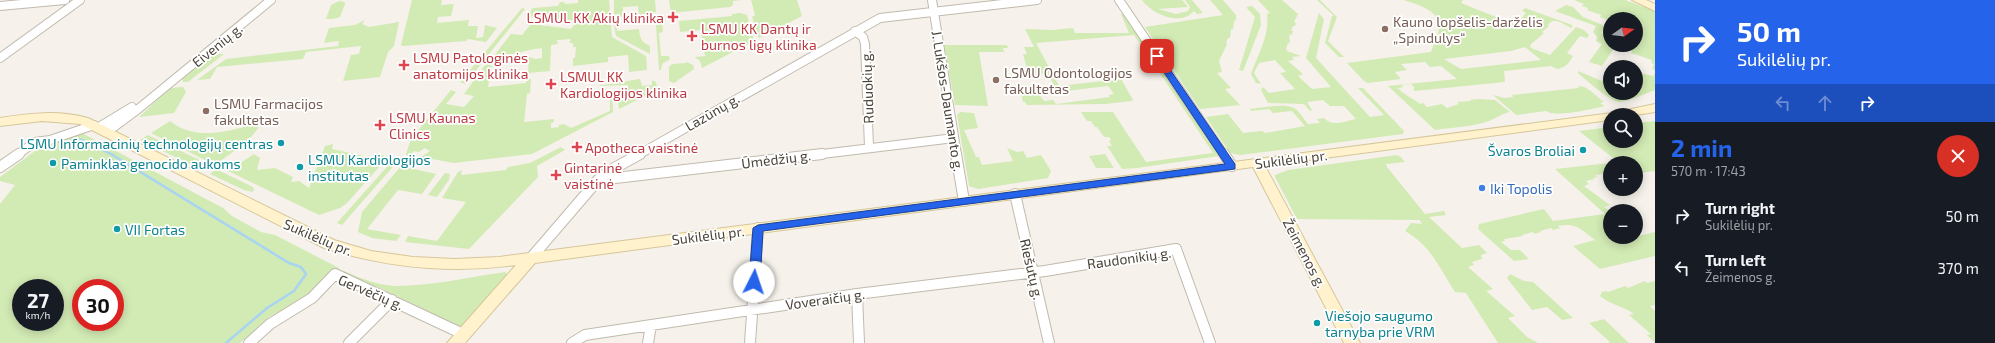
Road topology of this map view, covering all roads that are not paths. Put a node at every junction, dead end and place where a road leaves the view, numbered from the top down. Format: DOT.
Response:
graph roads {
  1 [pos="13,0"];
  2 [pos="65,0"];
  3 [pos="80,0"];
  4 [pos="271,0"];
  5 [pos="932,0"];
  6 [pos="1037,0"];
  7 [pos="1119,0"];
  8 [pos="1637,0"];
  9 [pos="1642,0"];
  10 [pos="1655,4"];
  11 [pos="2,8"];
  12 [pos="1655,8"];
  13 [pos="934,11"];
  14 [pos="855,31"];
  15 [pos="0,58"];
  16 [pos="1655,101"];
  17 [pos="1650,108"];
  18 [pos="1603,117"];
  19 [pos="0,122"];
  20 [pos="100,128"];
  21 [pos="954,138"];
  22 [pos="869,148"];
  23 [pos="1258,163"];
  24 [pos="1232,166"];
  25 [pos="0,167"];
  26 [pos="598,180"];
  27 [pos="1015,194"];
  28 [pos="964,201"];
  29 [pos="758,228"];
  30 [pos="531,258"];
  31 [pos="1033,271"];
  32 [pos="857,294"];
  33 [pos="392,300"];
  34 [pos="753,310"];
  35 [pos="651,325"];
  36 [pos="459,338"];
  37 [pos="249,343"];
  38 [pos="349,343"];
  39 [pos="572,343"];
  40 [pos="648,343"];
  41 [pos="750,343"];
  42 [pos="859,343"];
  43 [pos="1049,343"];
  44 [pos="1210,343"];
  45 [pos="1352,343"];
  1 -- 11 [label="street"];
  2 -- 11 [label="street"];
  3 -- 15 [label="street"];
  4 -- 20 [label="street, Eivenių g."];
  5 -- 13 [label="street, J. Lukšos-Daumanto g."];
  6 -- 13 [label="street, Lazūnų g."];
  7 -- 24 [label="street"];
  8 -- 12 [label="main road"];
  9 -- 10 [label="main road"];
  13 -- 14 [label="street, Lazūnų g."];
  13 -- 21 [label="street, J. Lukšos-Daumanto g."];
  14 -- 22 [label="street, Ruduokių g."];
  14 -- 26 [label="street, Lazūnų g."];
  16 -- 17 [label="main road"];
  18 -- 23 [label="main road, Sukilėlių pr."];
  19 -- 20 [label="main road, Sukilėlių pr."];
  20 -- 25 [label="street, Eivenių g."];
  20 -- 30 [label="main road, Sukilėlių pr."];
  21 -- 22 [label="street, Ūmėdžių g."];
  21 -- 28 [label="street, J. Lukšos-Daumanto g."];
  22 -- 26 [label="street, Ūmėdžių g."];
  23 -- 24 [label="main road, Sukilėlių pr."];
  23 -- 45 [label="main road, Žeimenos g."];
  24 -- 27 [label="main road, Sukilėlių pr."];
  26 -- 30 [label="street, Lazūnų g."];
  27 -- 28 [label="main road, Sukilėlių pr."];
  27 -- 31 [label="street, Riešutų g."];
  28 -- 29 [label="main road, Sukilėlių pr."];
  29 -- 30 [label="main road, Sukilėlių pr."];
  29 -- 34 [label="street"];
  30 -- 36 [label="main road, Lazūnų g."];
  31 -- 32 [label="street, Voveraičių g."];
  31 -- 43 [label="street, Riešutų g."];
  31 -- 44 [label="street, Raudonikių g."];
  32 -- 34 [label="street, Voveraičių g."];
  32 -- 42 [label="street"];
  33 -- 36 [label="street, Gervėčių g."];
  33 -- 37 [label="street, Gervėčių g."];
  33 -- 38 [label="street"];
  34 -- 35 [label="street, Voveraičių g."];
  34 -- 41 [label="street"];
  35 -- 39 [label="street, Voveraičių g."];
  35 -- 40 [label="street"];
}
